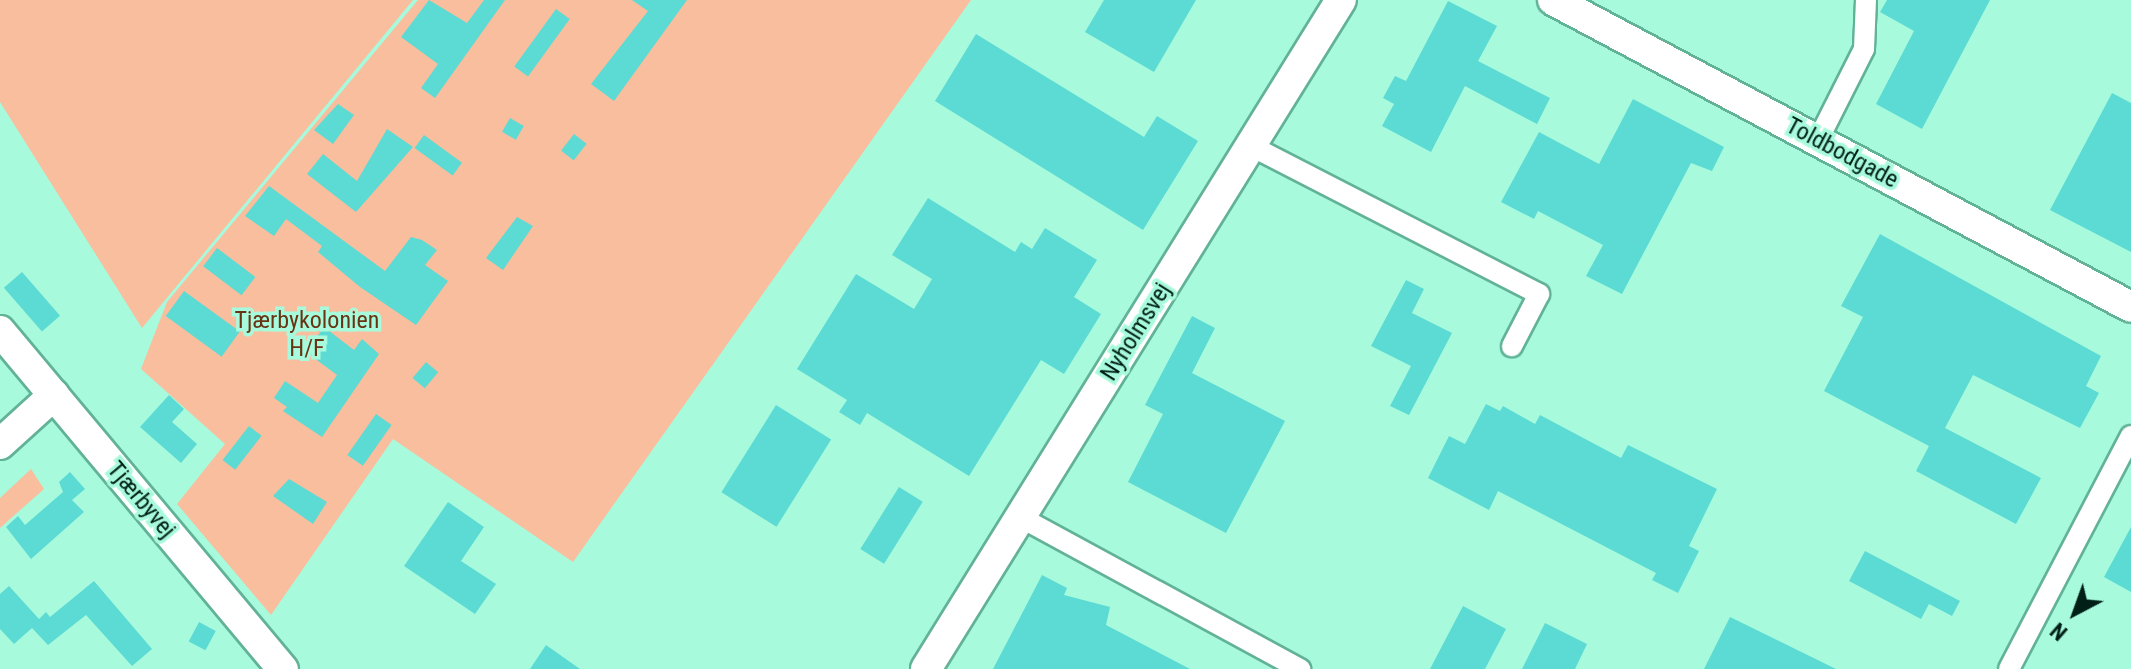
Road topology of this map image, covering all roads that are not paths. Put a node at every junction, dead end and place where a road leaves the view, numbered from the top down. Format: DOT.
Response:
graph roads {
  1 [pos="1341,0"];
  2 [pos="1553,0"];
  3 [pos="1866,0"];
  4 [pos="1818,140"];
  5 [pos="1251,146"];
  6 [pos="2131,307"];
  7 [pos="0,331"];
  8 [pos="1512,346"];
  9 [pos="54,395"];
  10 [pos="2131,436"];
  11 [pos="0,444"];
  12 [pos="1020,517"];
  13 [pos="283,669"];
  14 [pos="926,669"];
  15 [pos="1300,669"];
  16 [pos="2009,669"];
  1 -- 5 [label="street, Nyholmsvej"];
  2 -- 4 [label="street, Toldbodgade"];
  3 -- 4 [label="street"];
  4 -- 6 [label="street, Toldbodgade"];
  5 -- 8 [label="street"];
  5 -- 12 [label="street, Nyholmsvej"];
  7 -- 9 [label="street, Tjærbyvej"];
  9 -- 11 [label="street"];
  9 -- 13 [label="street, Tjærbyvej"];
  10 -- 16 [label="street"];
  12 -- 14 [label="street, Nyholmsvej"];
  12 -- 15 [label="street"];
}
